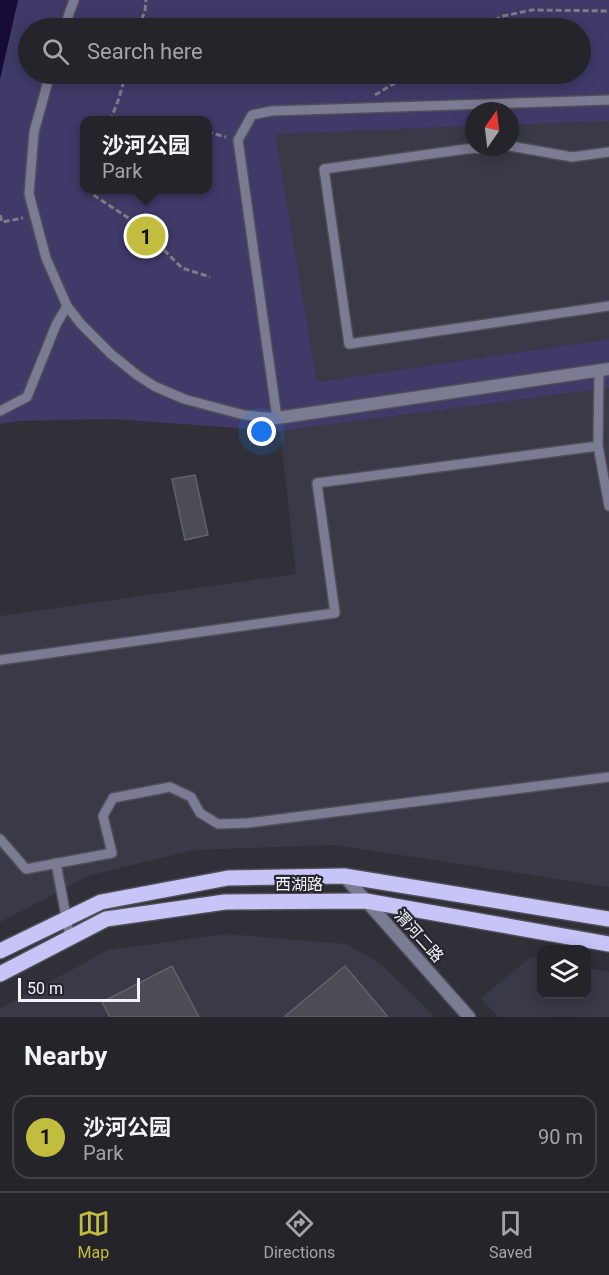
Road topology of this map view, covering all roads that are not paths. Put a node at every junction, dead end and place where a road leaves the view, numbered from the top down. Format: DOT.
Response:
graph roads {
  1 [pos="74,0"];
  2 [pos="68,18"];
  3 [pos="47,84"];
  4 [pos="609,100"];
  5 [pos="519,148"];
  6 [pos="465,149"];
  7 [pos="609,152"];
  8 [pos="67,306"];
  9 [pos="609,306"];
  10 [pos="604,369"];
  11 [pos="0,411"];
  12 [pos="277,418"];
  13 [pos="598,446"];
  14 [pos="609,506"];
  15 [pos="0,660"];
  16 [pos="609,777"];
  17 [pos="0,839"];
  18 [pos="57,863"];
  19 [pos="344,876"];
  20 [pos="366,901"];
  21 [pos="66,919"];
  22 [pos="609,919"];
  23 [pos="70,938"];
  24 [pos="609,944"];
  25 [pos="0,951"];
  26 [pos="0,974"];
  27 [pos="469,1017"];
  1 -- 2 [label="lane"];
  3 -- 8 [label="lane"];
  4 -- 12 [label="lane"];
  5 -- 7 [label="lane"];
  6 -- 9 [label="lane"];
  8 -- 11 [label="lane"];
  8 -- 12 [label="lane"];
  10 -- 12 [label="street"];
  10 -- 13 [label="lane"];
  13 -- 14 [label="lane"];
  13 -- 15 [label="lane"];
  16 -- 18 [label="lane"];
  17 -- 18 [label="lane"];
  18 -- 21 [label="lane"];
  19 -- 20 [label="street, 渭河二路"];
  19 -- 21 [label="main road, 西湖路"];
  19 -- 22 [label="main road, 西湖路"];
  20 -- 23 [label="main road, 西湖路"];
  20 -- 24 [label="main road, 西湖路"];
  20 -- 27 [label="street, 渭河二路"];
  21 -- 23 [label="lane"];
  21 -- 25 [label="main road, 西湖路"];
  23 -- 26 [label="main road, 西湖路"];
}
